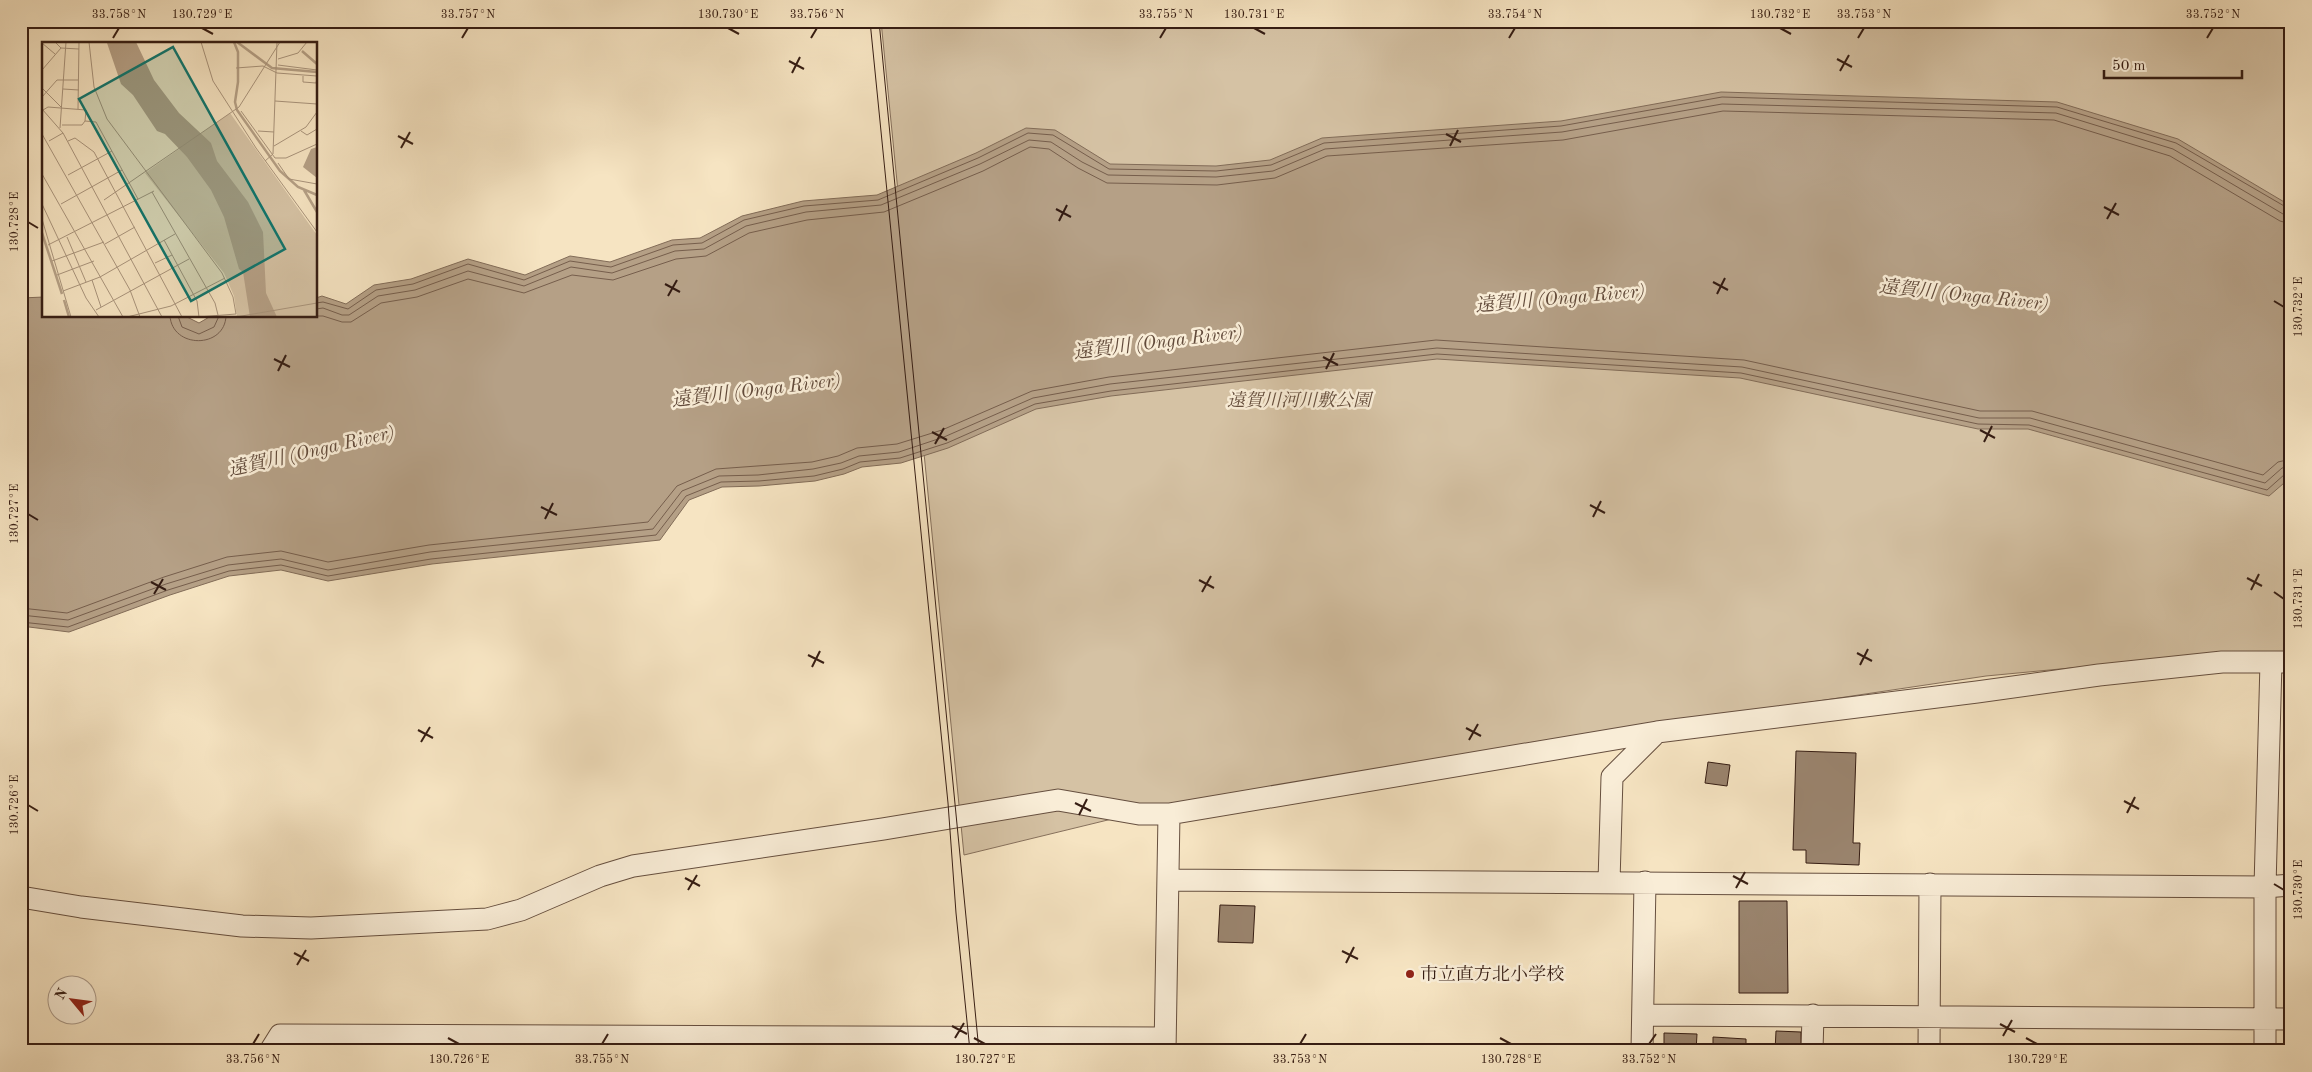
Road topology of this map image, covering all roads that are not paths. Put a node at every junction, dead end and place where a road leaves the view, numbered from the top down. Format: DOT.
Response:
graph roads {
  1 [pos="2281,662"];
  2 [pos="1657,732"];
  3 [pos="1169,814"];
  4 [pos="1169,880"];
  5 [pos="1608,882"];
  6 [pos="1645,882"];
  7 [pos="1930,884"];
  8 [pos="2291,885"];
  9 [pos="2266,886"];
  10 [pos="21,897"];
  11 [pos="1813,1014"];
  12 [pos="1643,1015"];
  13 [pos="1929,1016"];
  14 [pos="2265,1018"];
  15 [pos="2291,1019"];
  16 [pos="618,1044"];
  17 [pos="833,1044"];
  18 [pos="1165,1044"];
  19 [pos="270,1051"];
  20 [pos="1642,1051"];
  21 [pos="1812,1051"];
  22 [pos="1928,1051"];
  23 [pos="2265,1051"];
  1 -- 2 [label="street"];
  1 -- 9 [label="street"];
  2 -- 3 [label="street"];
  2 -- 5 [label="street"];
  3 -- 4 [label="street"];
  3 -- 10 [label="street"];
  4 -- 5 [label="street"];
  4 -- 18 [label="street"];
  5 -- 6 [label="street"];
  6 -- 7 [label="street"];
  6 -- 12 [label="street"];
  7 -- 9 [label="street"];
  7 -- 13 [label="street"];
  8 -- 9 [label="street"];
  9 -- 14 [label="street"];
  11 -- 12 [label="street"];
  11 -- 13 [label="street"];
  11 -- 21 [label="street"];
  12 -- 20 [label="street"];
  13 -- 14 [label="street"];
  13 -- 22 [label="street"];
  14 -- 15 [label="street"];
  14 -- 23 [label="street"];
  16 -- 17 [label="street"];
  16 -- 19 [label="street"];
  17 -- 18 [label="street"];
}
